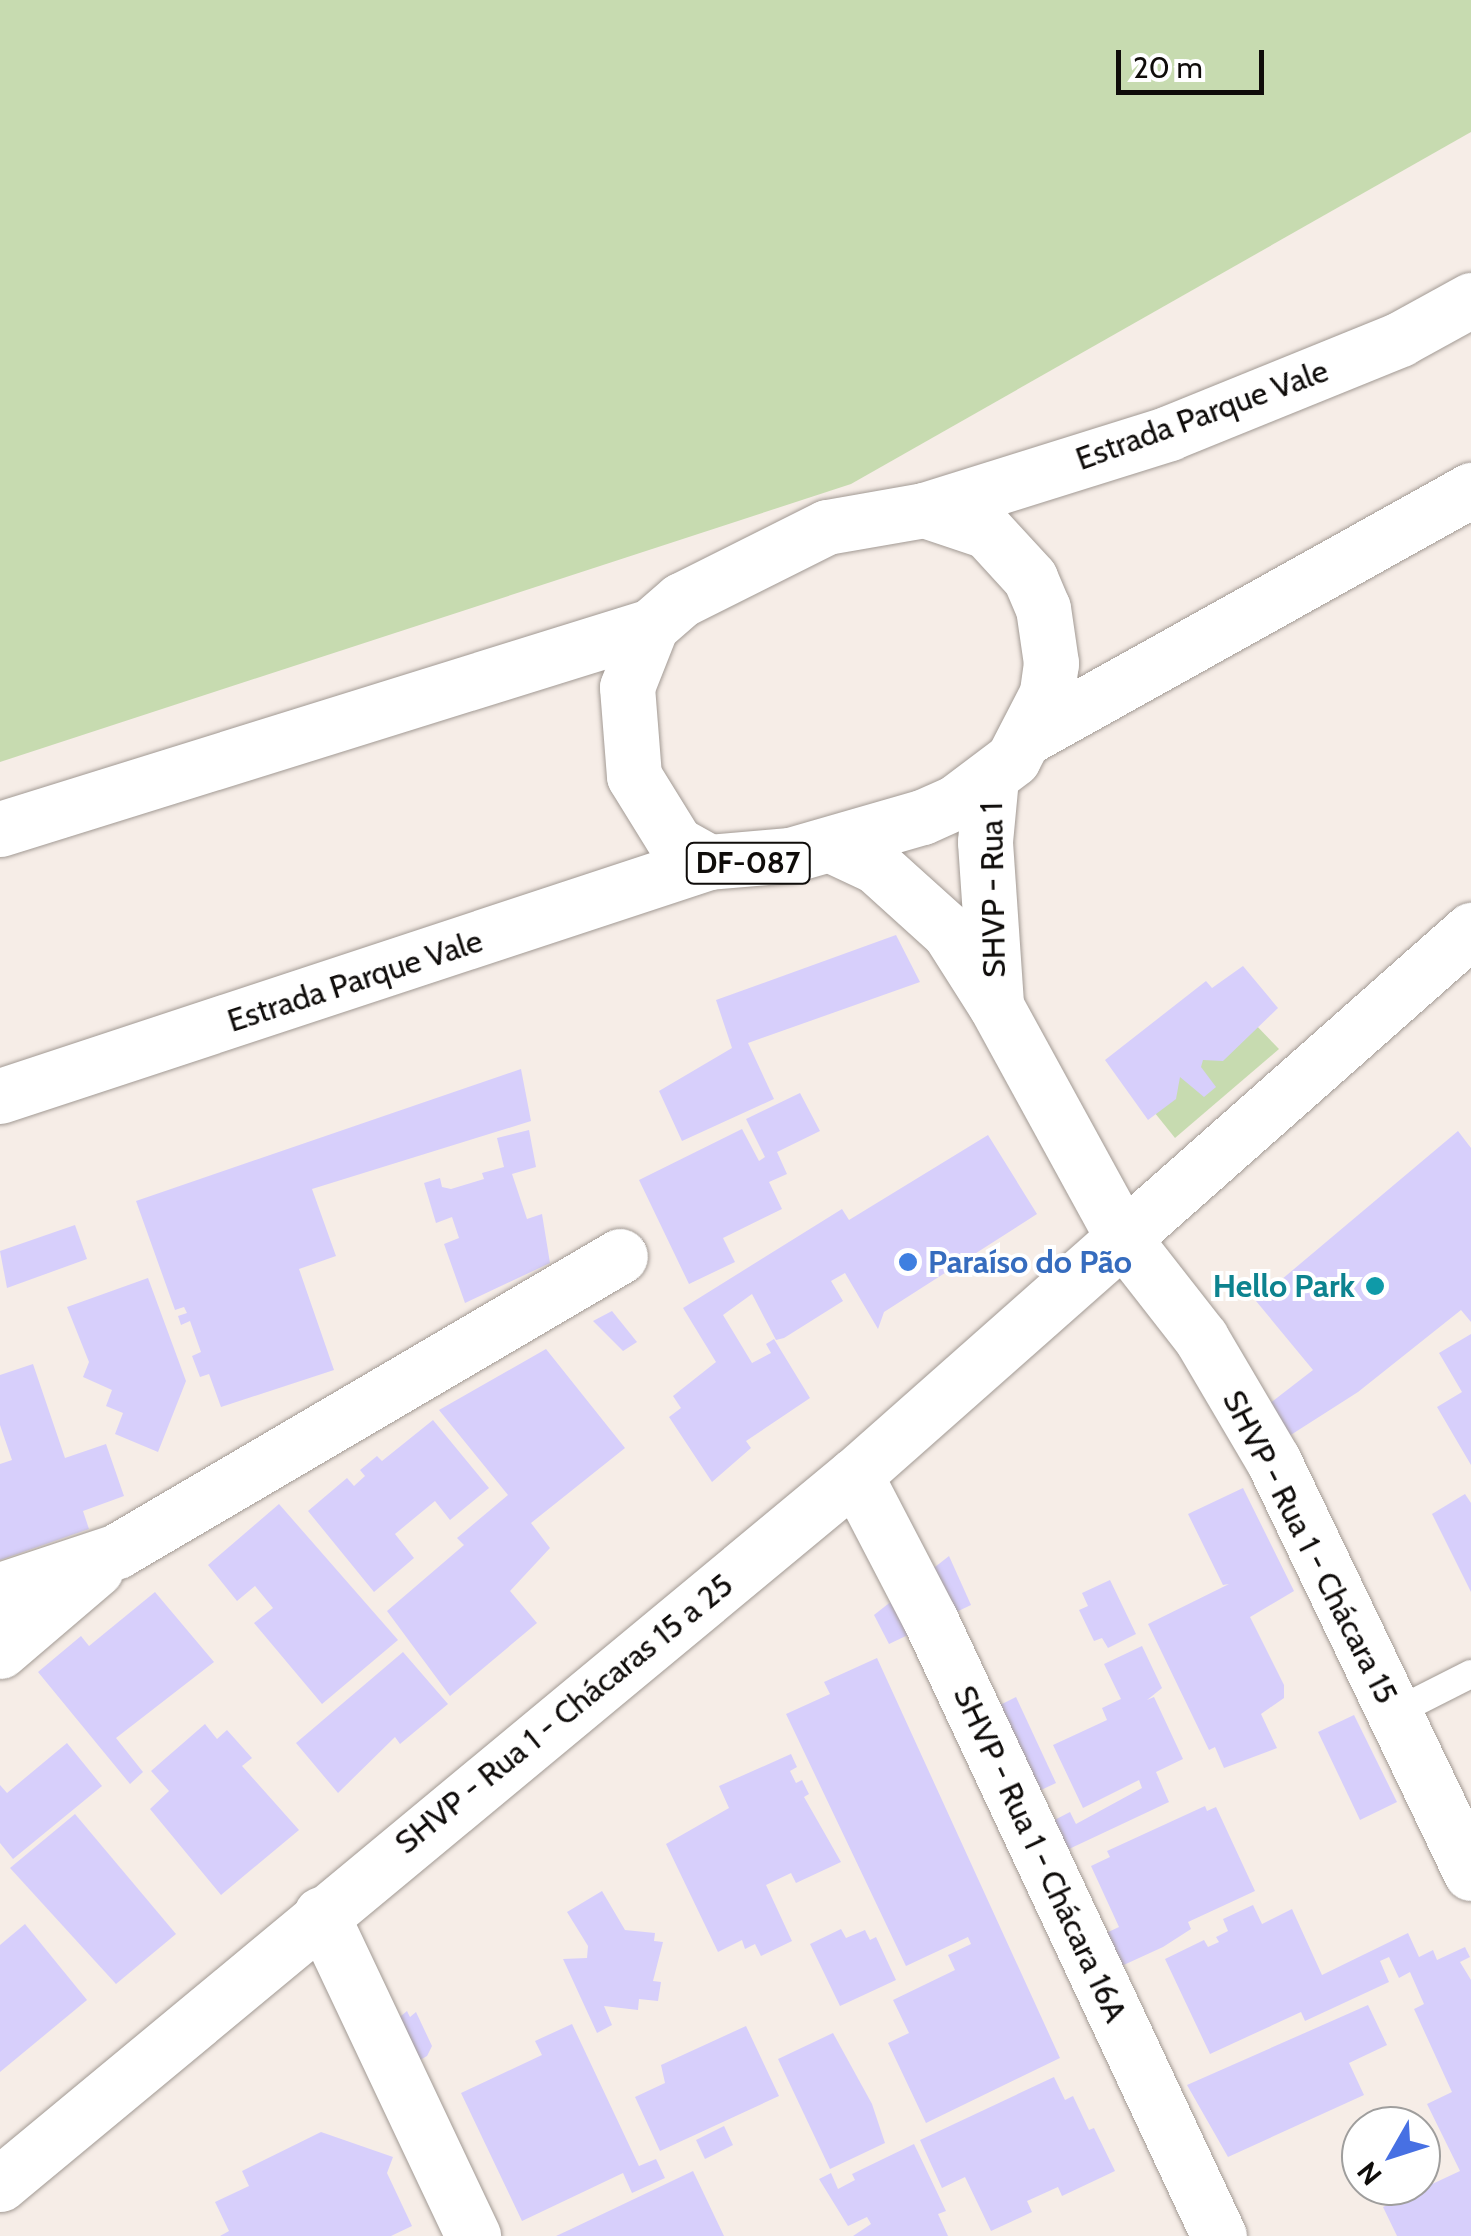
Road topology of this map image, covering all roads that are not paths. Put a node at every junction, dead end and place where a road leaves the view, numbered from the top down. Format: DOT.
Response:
graph roads {
  1 [pos="1471,300"];
  2 [pos="1471,490"];
  3 [pos="924,510"];
  4 [pos="651,626"];
  5 [pos="1031,735"];
  6 [pos="991,778"];
  7 [pos="0,829"];
  8 [pos="831,845"];
  9 [pos="709,862"];
  10 [pos="1471,930"];
  11 [pos="996,1006"];
  12 [pos="0,1096"];
  13 [pos="1123,1238"];
  14 [pos="620,1256"];
  15 [pos="855,1475"];
  16 [pos="117,1551"];
  17 [pos="0,1590"];
  18 [pos="0,1652"];
  19 [pos="1471,1674"];
  20 [pos="1394,1713"];
  21 [pos="1471,1873"];
  22 [pos="320,1914"];
  23 [pos="0,2184"];
  24 [pos="472,2236"];
  25 [pos="1219,2236"];
  1 -- 3 [label="street, Estrada Parque Vale"];
  2 -- 5 [label="street, DF-087"];
  3 -- 4 [label="street, Estrada Parque Vale"];
  3 -- 5 [label="street, DF-087"];
  4 -- 7 [label="street"];
  4 -- 9 [label="street, DF-087"];
  5 -- 6 [label="street, DF-087"];
  6 -- 8 [label="street, DF-087"];
  6 -- 11 [label="street, SHVP - Rua 1"];
  8 -- 9 [label="street, DF-087"];
  8 -- 11 [label="street, SHVP - Rua 1"];
  9 -- 12 [label="street, Estrada Parque Vale / DF-087"];
  10 -- 13 [label="street, SHVP - Rua 1 - Chácaras 15 a 25"];
  11 -- 13 [label="street"];
  13 -- 15 [label="street, SHVP - Rua 1 - Chácaras 15 a 25"];
  13 -- 20 [label="street, SHVP - Rua 1 - Chácara 15"];
  14 -- 16 [label="street"];
  15 -- 22 [label="street, SHVP - Rua 1 - Chácaras 15 a 25"];
  15 -- 25 [label="street, SHVP - Rua 1 - Chácara 16A"];
  16 -- 17 [label="street"];
  16 -- 18 [label="street"];
  19 -- 20 [label="lane"];
  20 -- 21 [label="street, SHVP - Rua 1 - Chácara 15"];
  22 -- 23 [label="street, SHVP - Rua 1 - Chácaras 15 a 25"];
  22 -- 24 [label="street"];
}
